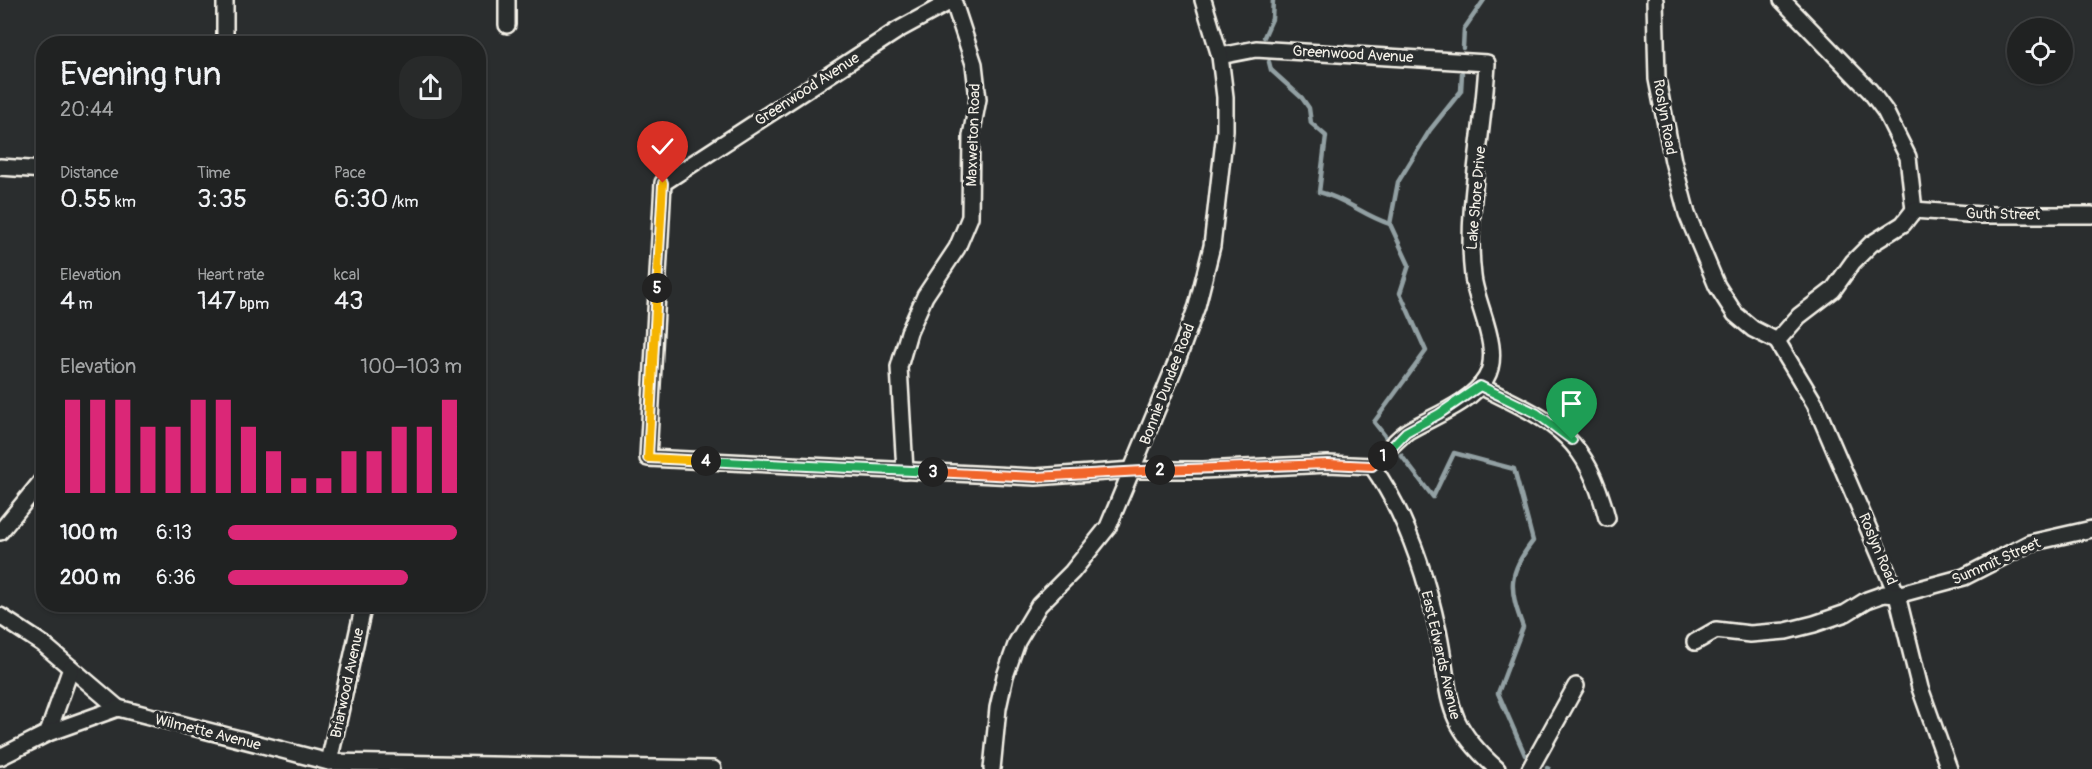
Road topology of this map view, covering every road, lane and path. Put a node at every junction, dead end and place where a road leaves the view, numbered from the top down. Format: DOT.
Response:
graph roads {
  1 [pos="225,0"];
  2 [pos="507,0"];
  3 [pos="953,0"];
  4 [pos="1203,0"];
  5 [pos="1655,0"];
  6 [pos="1782,0"];
  7 [pos="507,25"];
  8 [pos="225,36"];
  9 [pos="1220,57"];
  10 [pos="1487,63"];
  11 [pos="0,166"];
  12 [pos="36,169"];
  13 [pos="1914,210"];
  14 [pos="2092,215"];
  15 [pos="1778,341"];
  16 [pos="1480,386"];
  17 [pos="1372,466"];
  18 [pos="1133,470"];
  19 [pos="905,471"];
  20 [pos="36,488"];
  21 [pos="1607,518"];
  22 [pos="2092,529"];
  23 [pos="0,532"];
  24 [pos="1897,595"];
  25 [pos="362,612"];
  26 [pos="0,616"];
  27 [pos="1695,642"];
  28 [pos="71,668"];
  29 [pos="1576,686"];
  30 [pos="118,708"];
  31 [pos="48,733"];
  32 [pos="0,757"];
  33 [pos="329,762"];
  34 [pos="713,769"];
  35 [pos="992,769"];
  36 [pos="1497,769"];
  37 [pos="1530,769"];
  38 [pos="1949,769"];
  1 -- 8 [label="street"];
  2 -- 7 [label="street"];
  3 -- 19 [label="street, Maxwelton Road"];
  3 -- 19 [label="street, Greenwood Avenue"];
  4 -- 9 [label="street, Bonnie Dundee Road"];
  5 -- 15 [label="street, Roslyn Road"];
  6 -- 13 [label="street"];
  9 -- 10 [label="street, Greenwood Avenue"];
  9 -- 18 [label="street, Bonnie Dundee Road"];
  10 -- 16 [label="street, Lake Shore Drive"];
  11 -- 12 [label="street"];
  13 -- 14 [label="street, Guth Street"];
  13 -- 15 [label="street"];
  15 -- 24 [label="street, Roslyn Road"];
  16 -- 17 [label="street"];
  16 -- 21 [label="street"];
  17 -- 18 [label="street"];
  17 -- 36 [label="street, East Edwards Avenue"];
  18 -- 19 [label="street"];
  18 -- 35 [label="street, Bonnie Dundee Road"];
  20 -- 23 [label="street"];
  22 -- 24 [label="street, Summit Street"];
  24 -- 27 [label="street, Summit Street"];
  24 -- 38 [label="street, Roslyn Road"];
  25 -- 33 [label="street, Briarwood Avenue"];
  26 -- 28 [label="street"];
  28 -- 30 [label="street"];
  28 -- 31 [label="street"];
  29 -- 37 [label="street"];
  30 -- 31 [label="street"];
  30 -- 33 [label="street, Wilmette Avenue"];
  31 -- 32 [label="street"];
  33 -- 34 [label="street, Wilmette Avenue"];
}
